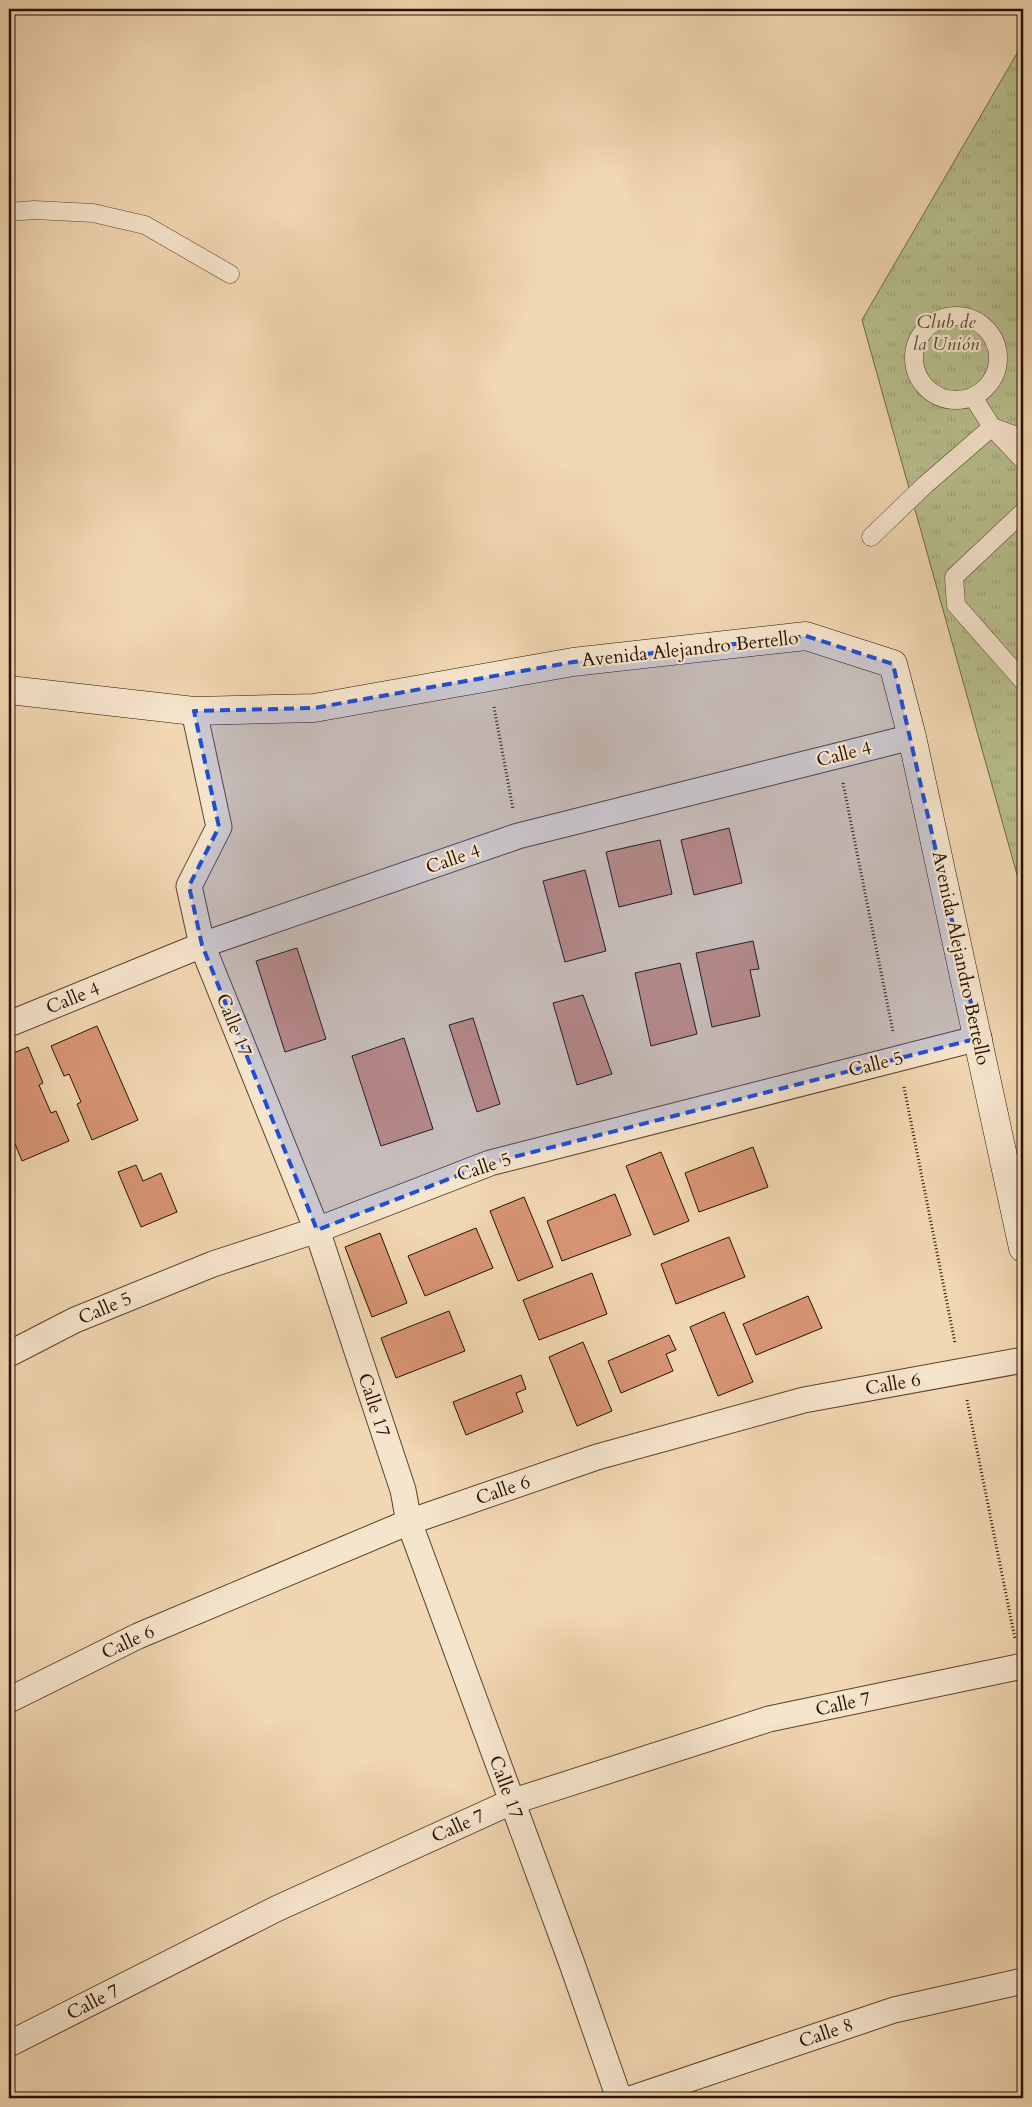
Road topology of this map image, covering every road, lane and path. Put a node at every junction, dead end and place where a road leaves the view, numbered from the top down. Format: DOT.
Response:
graph roads {
  1 [pos="9,212"];
  2 [pos="230,274"];
  3 [pos="973,397"];
  4 [pos="992,427"];
  5 [pos="1023,438"];
  6 [pos="1023,460"];
  7 [pos="1023,512"];
  8 [pos="871,537"];
  9 [pos="488,677"];
  10 [pos="1023,680"];
  11 [pos="9,690"];
  12 [pos="194,711"];
  13 [pos="912,737"];
  14 [pos="837,755"];
  15 [pos="518,836"];
  16 [pos="202,945"];
  17 [pos="9,1024"];
  18 [pos="979,1038"];
  19 [pos="898,1059"];
  20 [pos="316,1230"];
  21 [pos="1023,1248"];
  22 [pos="9,1354"];
  23 [pos="1023,1360"];
  24 [pos="961,1372"];
  25 [pos="409,1522"];
  26 [pos="1022,1666"];
  27 [pos="9,1700"];
  28 [pos="511,1802"];
  29 [pos="1023,1981"];
  30 [pos="9,2044"];
  31 [pos="620,2098"];
  32 [pos="633,2098"];
  1 -- 2 [label="lane"];
  3 -- 3 [label="lane"];
  3 -- 4 [label="lane"];
  4 -- 5 [label="lane"];
  4 -- 6 [label="lane"];
  4 -- 8 [label="lane"];
  7 -- 10 [label="lane"];
  9 -- 12 [label="main road, Avenida Alejandro Bertello"];
  9 -- 13 [label="main road, Avenida Alejandro Bertello"];
  9 -- 15 [label="path"];
  11 -- 12 [label="main road, Avenida Alejandro Bertello"];
  12 -- 16 [label="street, Calle 17"];
  13 -- 14 [label="street, Calle 4"];
  13 -- 18 [label="main road, Avenida Alejandro Bertello"];
  14 -- 15 [label="street, Calle 4"];
  14 -- 19 [label="path"];
  15 -- 16 [label="street, Calle 4"];
  16 -- 17 [label="street, Calle 4"];
  16 -- 20 [label="street, Calle 17"];
  18 -- 19 [label="street, Calle 5"];
  18 -- 21 [label="main road, Avenida Alejandro Bertello"];
  19 -- 20 [label="street, Calle 5"];
  19 -- 24 [label="path"];
  20 -- 22 [label="street, Calle 5"];
  20 -- 25 [label="street, Calle 17"];
  23 -- 24 [label="street, Calle 6"];
  24 -- 25 [label="street, Calle 6"];
  24 -- 26 [label="path"];
  25 -- 27 [label="street, Calle 6"];
  25 -- 28 [label="street, Calle 17"];
  26 -- 28 [label="street, Calle 7"];
  28 -- 30 [label="street, Calle 7"];
  28 -- 31 [label="street, Calle 17"];
  29 -- 32 [label="street, Calle 8"];
}
